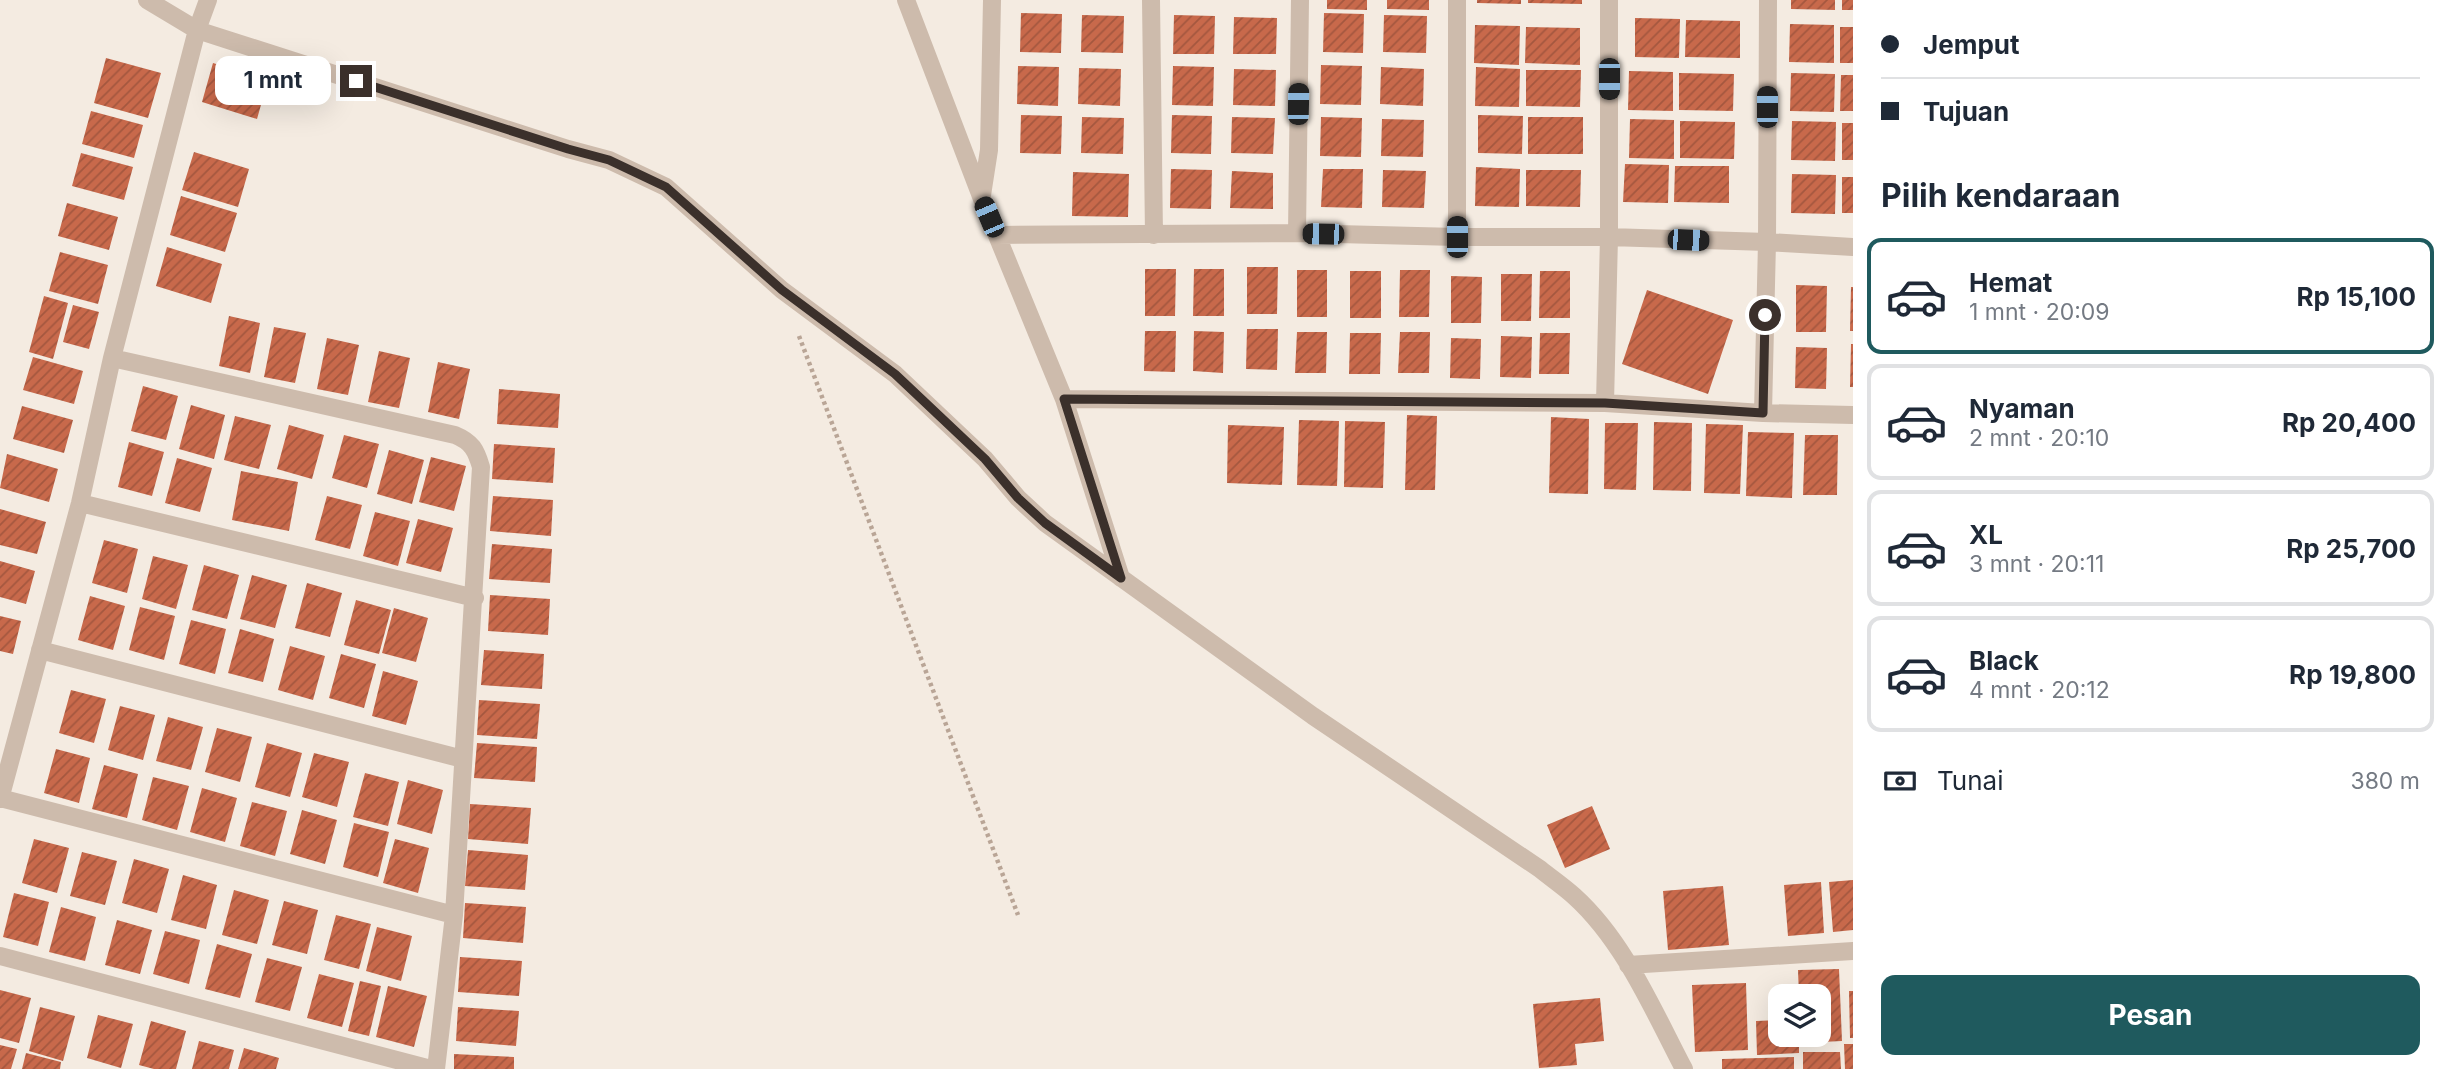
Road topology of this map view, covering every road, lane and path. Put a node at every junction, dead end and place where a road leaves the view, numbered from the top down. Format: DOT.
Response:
graph roads {
  1 [pos="147,0"];
  2 [pos="208,0"];
  3 [pos="905,0"];
  4 [pos="992,0"];
  5 [pos="1152,0"];
  6 [pos="1300,0"];
  7 [pos="1457,0"];
  8 [pos="1609,0"];
  9 [pos="1768,0"];
  10 [pos="197,30"];
  11 [pos="982,199"];
  12 [pos="1297,233"];
  13 [pos="997,234"];
  14 [pos="1154,234"];
  15 [pos="1457,237"];
  16 [pos="1609,237"];
  17 [pos="1767,242"];
  18 [pos="1853,247"];
  19 [pos="782,290"];
  20 [pos="112,358"];
  21 [pos="1064,399"];
  22 [pos="1605,403"];
  23 [pos="1763,413"];
  24 [pos="1853,415"];
  25 [pos="80,503"];
  26 [pos="1121,578"];
  27 [pos="475,598"];
  28 [pos="40,650"];
  29 [pos="463,759"];
  30 [pos="0,799"];
  31 [pos="454,915"];
  32 [pos="1018,915"];
  33 [pos="1853,951"];
  34 [pos="0,956"];
  35 [pos="1629,965"];
  36 [pos="431,1069"];
  37 [pos="436,1069"];
  38 [pos="1684,1069"];
  1 -- 10 [label="street"];
  2 -- 10 [label="street"];
  3 -- 11 [label="street"];
  4 -- 11 [label="street"];
  5 -- 14 [label="street"];
  6 -- 12 [label="street"];
  7 -- 15 [label="street"];
  8 -- 16 [label="street"];
  9 -- 17 [label="street"];
  10 -- 19 [label="street"];
  10 -- 20 [label="street"];
  11 -- 13 [label="street"];
  12 -- 14 [label="street"];
  12 -- 15 [label="street"];
  13 -- 14 [label="street"];
  13 -- 21 [label="street"];
  15 -- 16 [label="street"];
  16 -- 17 [label="street"];
  16 -- 22 [label="street"];
  17 -- 18 [label="street"];
  17 -- 23 [label="street"];
  19 -- 26 [label="street"];
  19 -- 32 [label="path"];
  20 -- 25 [label="street"];
  20 -- 27 [label="street"];
  21 -- 22 [label="street"];
  21 -- 26 [label="street"];
  22 -- 23 [label="street"];
  23 -- 24 [label="street"];
  25 -- 27 [label="street"];
  25 -- 28 [label="street"];
  26 -- 35 [label="street"];
  27 -- 29 [label="street"];
  28 -- 29 [label="street"];
  28 -- 30 [label="street"];
  29 -- 31 [label="street"];
  30 -- 31 [label="street"];
  31 -- 37 [label="street"];
  33 -- 35 [label="street"];
  34 -- 36 [label="street"];
  35 -- 38 [label="street"];
}
